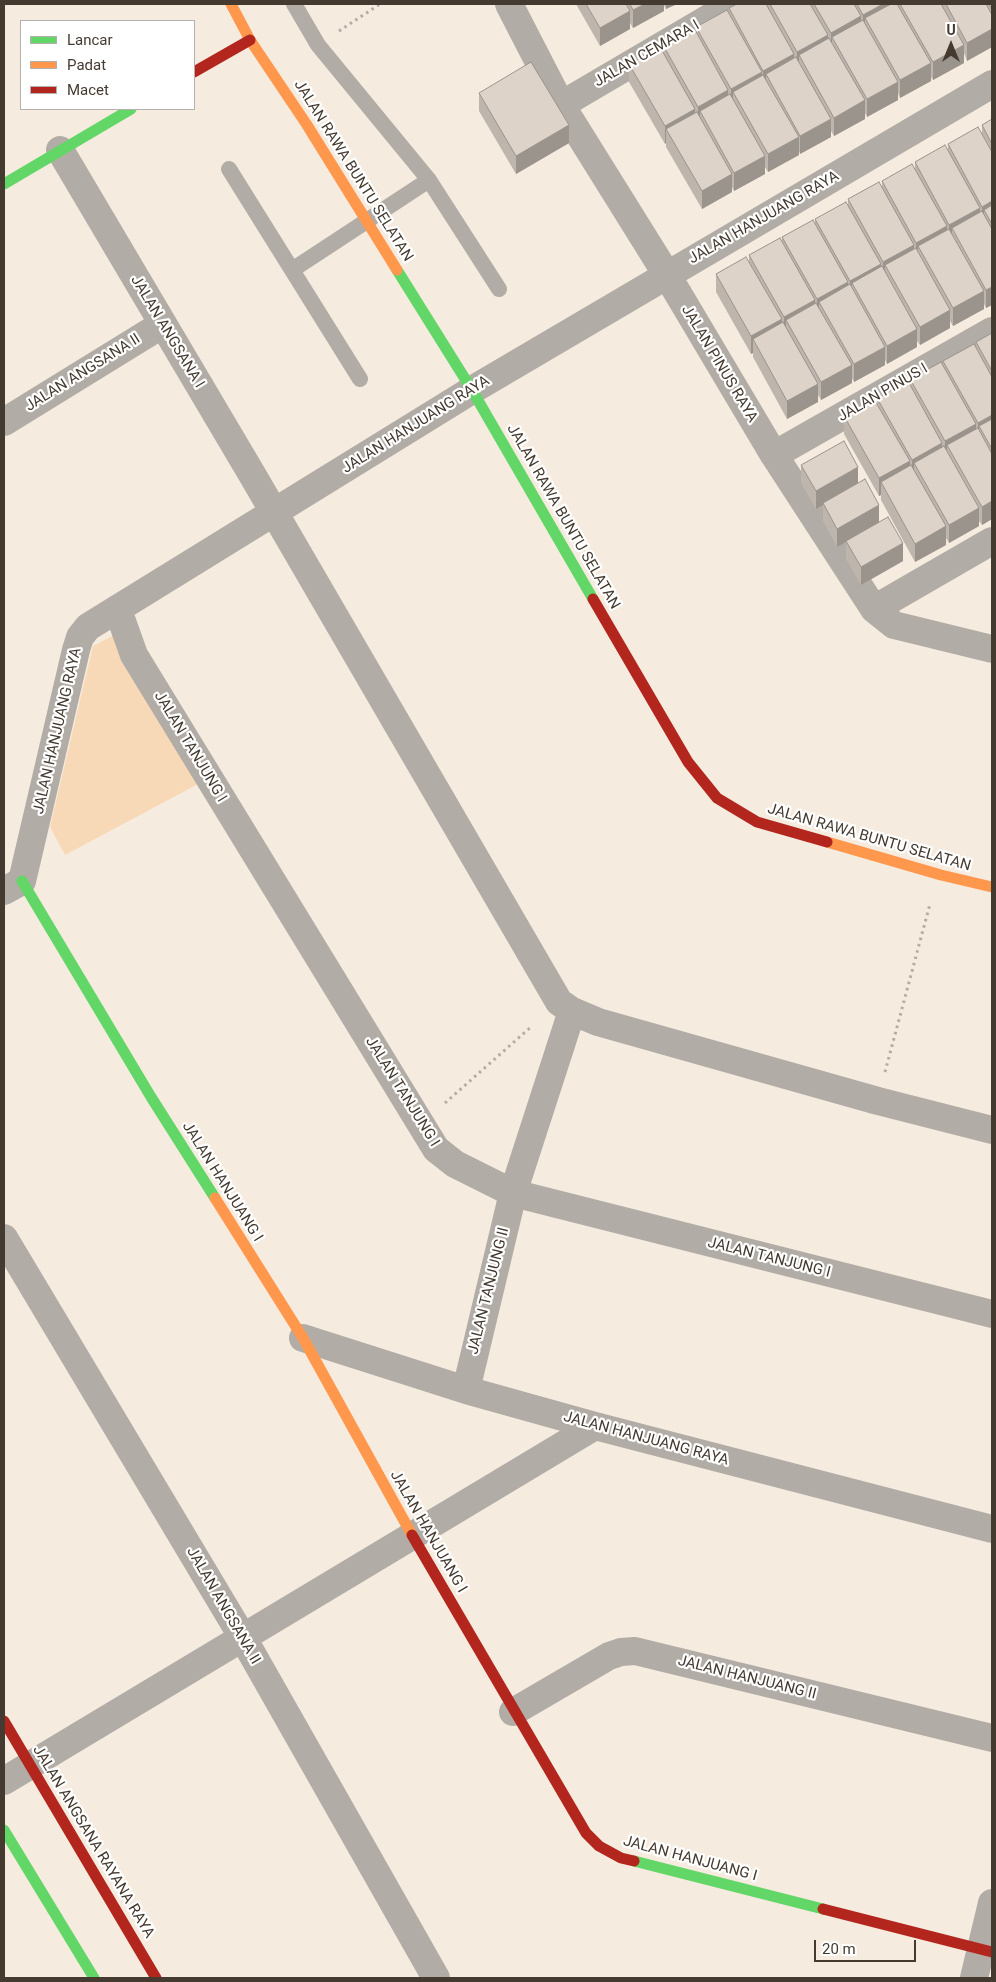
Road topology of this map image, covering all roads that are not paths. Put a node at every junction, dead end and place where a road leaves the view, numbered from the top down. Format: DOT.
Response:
graph roads {
  1 [pos="231,4"];
  2 [pos="294,4"];
  3 [pos="510,4"];
  4 [pos="733,4"];
  5 [pos="250,40"];
  6 [pos="195,71"];
  7 [pos="992,84"];
  8 [pos="560,105"];
  9 [pos="130,110"];
  10 [pos="60,150"];
  11 [pos="229,169"];
  12 [pos="429,180"];
  13 [pos="4,184"];
  14 [pos="367,221"];
  15 [pos="292,270"];
  16 [pos="667,275"];
  17 [pos="499,290"];
  18 [pos="163,324"];
  19 [pos="992,331"];
  20 [pos="360,379"];
  21 [pos="472,390"];
  22 [pos="4,422"];
  23 [pos="774,455"];
  24 [pos="274,513"];
  25 [pos="992,541"];
  26 [pos="874,609"];
  27 [pos="118,610"];
  28 [pos="992,650"];
  29 [pos="13,886"];
  30 [pos="992,887"];
  31 [pos="565,1007"];
  32 [pos="992,1130"];
  33 [pos="513,1193"];
  34 [pos="4,1238"];
  35 [pos="992,1314"];
  36 [pos="303,1338"];
  37 [pos="466,1390"];
  38 [pos="595,1426"];
  39 [pos="992,1529"];
  40 [pos="412,1536"];
  41 [pos="243,1638"];
  42 [pos="513,1712"];
  43 [pos="4,1721"];
  44 [pos="992,1738"];
  45 [pos="30,1766"];
  46 [pos="4,1781"];
  47 [pos="4,1830"];
  48 [pos="992,1903"];
  49 [pos="986,1950"];
  50 [pos="94,1978"];
  51 [pos="156,1978"];
  52 [pos="436,1978"];
  53 [pos="974,1978"];
  1 -- 5 [label="street, JALAN RAWA BUNTU SELATAN"];
  2 -- 12 [label="lane"];
  3 -- 8 [label="street, JALAN PINUS RAYA"];
  4 -- 8 [label="street, JALAN CEMARA I"];
  5 -- 6 [label="street"];
  5 -- 14 [label="street, JALAN RAWA BUNTU SELATAN"];
  7 -- 16 [label="street, JALAN HANJUANG RAYA"];
  8 -- 16 [label="street, JALAN PINUS RAYA"];
  9 -- 10 [label="street"];
  10 -- 13 [label="street"];
  10 -- 18 [label="street, JALAN ANGSANA I"];
  11 -- 15 [label="lane"];
  12 -- 14 [label="lane"];
  12 -- 17 [label="lane"];
  14 -- 15 [label="lane"];
  14 -- 21 [label="street, JALAN RAWA BUNTU SELATAN"];
  15 -- 20 [label="lane"];
  16 -- 21 [label="street, JALAN HANJUANG RAYA"];
  16 -- 23 [label="street, JALAN PINUS RAYA"];
  18 -- 22 [label="street, JALAN ANGSANA II"];
  18 -- 24 [label="street, JALAN ANGSANA I"];
  19 -- 23 [label="street, JALAN PINUS I"];
  21 -- 24 [label="street, JALAN HANJUANG RAYA"];
  21 -- 30 [label="street, JALAN RAWA BUNTU SELATAN"];
  23 -- 26 [label="street, JALAN PINUS RAYA"];
  24 -- 27 [label="street, JALAN HANJUANG RAYA"];
  24 -- 31 [label="street, JALAN ANGSANA I"];
  25 -- 26 [label="street"];
  26 -- 28 [label="street, JALAN PINUS RAYA"];
  27 -- 29 [label="street, JALAN HANJUANG RAYA"];
  27 -- 33 [label="street, JALAN TANJUNG I"];
  29 -- 36 [label="street, JALAN HANJUANG I"];
  31 -- 32 [label="street"];
  31 -- 33 [label="street, JALAN TANJUNG II"];
  33 -- 35 [label="street, JALAN TANJUNG I"];
  33 -- 37 [label="street, JALAN TANJUNG II"];
  34 -- 41 [label="street, JALAN ANGSANA II"];
  36 -- 37 [label="street, JALAN HANJUANG RAYA"];
  36 -- 40 [label="street, JALAN HANJUANG I"];
  37 -- 38 [label="street, JALAN HANJUANG RAYA"];
  38 -- 39 [label="street, JALAN HANJUANG RAYA"];
  38 -- 40 [label="street"];
  40 -- 41 [label="street"];
  40 -- 42 [label="street, JALAN HANJUANG I"];
  41 -- 45 [label="street"];
  41 -- 52 [label="street, JALAN ANGSANA II"];
  42 -- 44 [label="street, JALAN HANJUANG II"];
  42 -- 49 [label="street, JALAN HANJUANG I"];
  43 -- 45 [label="street, JALAN ANGSANA RAYANA RAYA"];
  45 -- 46 [label="street"];
  45 -- 51 [label="street, JALAN ANGSANA RAYANA RAYA"];
  47 -- 50 [label="street"];
  48 -- 49 [label="street"];
  49 -- 53 [label="street"];
}
